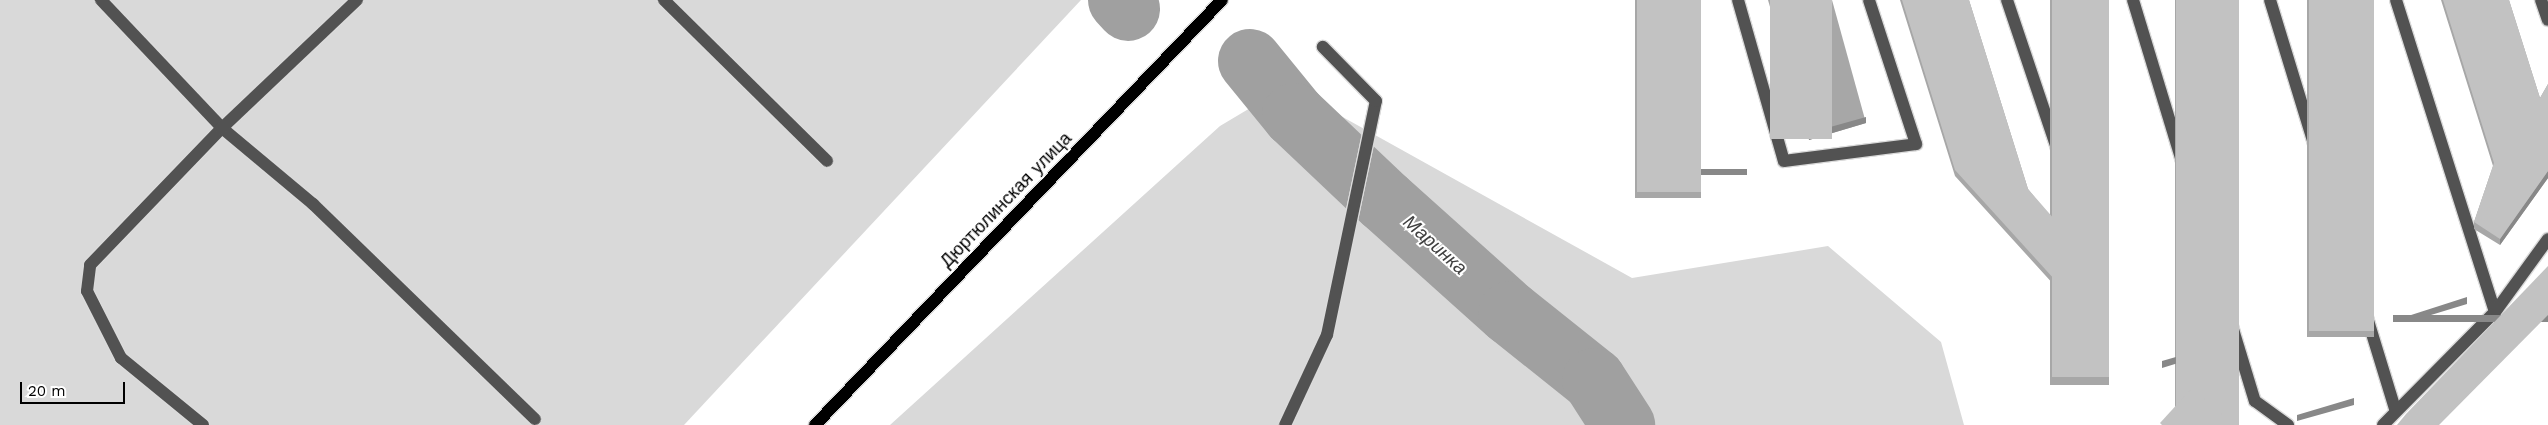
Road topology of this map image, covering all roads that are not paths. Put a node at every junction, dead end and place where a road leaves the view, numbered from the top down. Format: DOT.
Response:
graph roads {
  1 [pos="101,0"];
  2 [pos="357,0"];
  3 [pos="664,0"];
  4 [pos="1222,0"];
  5 [pos="1738,0"];
  6 [pos="1869,0"];
  7 [pos="2007,0"];
  8 [pos="2133,0"];
  9 [pos="2270,0"];
  10 [pos="2396,0"];
  11 [pos="2541,0"];
  12 [pos="2548,20"];
  13 [pos="1323,47"];
  14 [pos="222,128"];
  15 [pos="827,161"];
  16 [pos="2067,178"];
  17 [pos="2548,239"];
  18 [pos="2494,312"];
  19 [pos="2395,409"];
  20 [pos="535,419"];
  21 [pos="203,425"];
  22 [pos="815,425"];
  23 [pos="1285,425"];
  24 [pos="2288,425"];
  25 [pos="2383,425"];
  1 -- 14 [label="lane"];
  2 -- 14 [label="lane"];
  3 -- 15 [label="lane"];
  4 -- 22 [label="main road, Дюртюлинская улица"];
  5 -- 6 [label="lane"];
  7 -- 16 [label="lane"];
  8 -- 24 [label="lane"];
  9 -- 19 [label="lane"];
  10 -- 18 [label="lane"];
  11 -- 12 [label="lane"];
  13 -- 23 [label="lane"];
  14 -- 20 [label="lane"];
  14 -- 21 [label="lane"];
  17 -- 18 [label="lane"];
  18 -- 19 [label="lane"];
  19 -- 25 [label="lane"];
}
